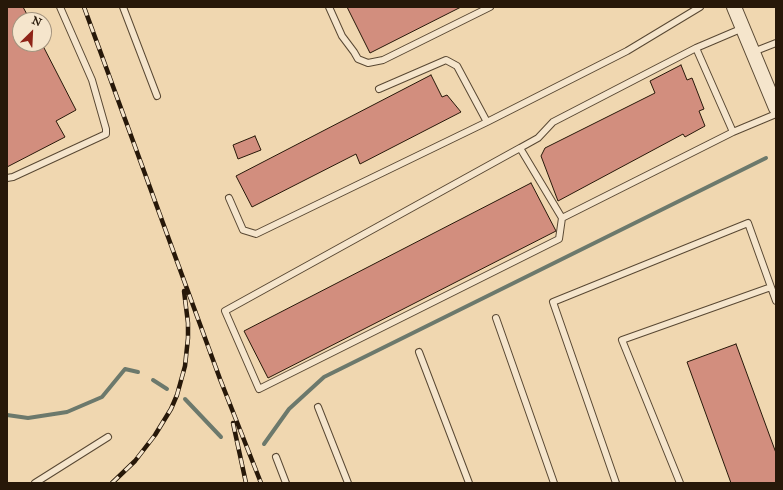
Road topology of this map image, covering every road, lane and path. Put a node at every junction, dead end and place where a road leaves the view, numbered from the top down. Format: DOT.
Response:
graph roads {
  1 [pos="60,7"];
  2 [pos="123,7"];
  3 [pos="329,7"];
  4 [pos="490,7"];
  5 [pos="700,7"];
  6 [pos="734,7"];
  7 [pos="743,28"];
  8 [pos="776,43"];
  9 [pos="696,48"];
  10 [pos="753,52"];
  11 [pos="379,89"];
  12 [pos="157,96"];
  13 [pos="776,108"];
  14 [pos="776,114"];
  15 [pos="487,122"];
  16 [pos="733,132"];
  17 [pos="520,148"];
  18 [pos="7,178"];
  19 [pos="229,198"];
  20 [pos="562,218"];
  21 [pos="771,288"];
  22 [pos="776,302"];
  23 [pos="496,318"];
  24 [pos="419,352"];
  25 [pos="318,407"];
  26 [pos="108,437"];
  27 [pos="276,456"];
  28 [pos="35,483"];
  29 [pos="286,483"];
  30 [pos="348,483"];
  31 [pos="469,483"];
  32 [pos="554,483"];
  33 [pos="616,483"];
  34 [pos="680,483"];
  1 -- 18 [label="lane"];
  2 -- 12 [label="lane"];
  3 -- 4 [label="lane"];
  5 -- 15 [label="lane"];
  6 -- 7 [label="street"];
  7 -- 9 [label="lane"];
  7 -- 10 [label="street"];
  8 -- 10 [label="lane"];
  9 -- 16 [label="lane"];
  9 -- 17 [label="lane"];
  10 -- 13 [label="street"];
  11 -- 15 [label="lane"];
  14 -- 16 [label="lane"];
  15 -- 19 [label="lane"];
  16 -- 20 [label="lane"];
  17 -- 20 [label="lane"];
  17 -- 20 [label="lane"];
  21 -- 22 [label="lane"];
  21 -- 33 [label="lane"];
  21 -- 34 [label="lane"];
  23 -- 32 [label="lane"];
  24 -- 31 [label="lane"];
  25 -- 30 [label="lane"];
  26 -- 28 [label="lane"];
  27 -- 29 [label="lane"];
}
